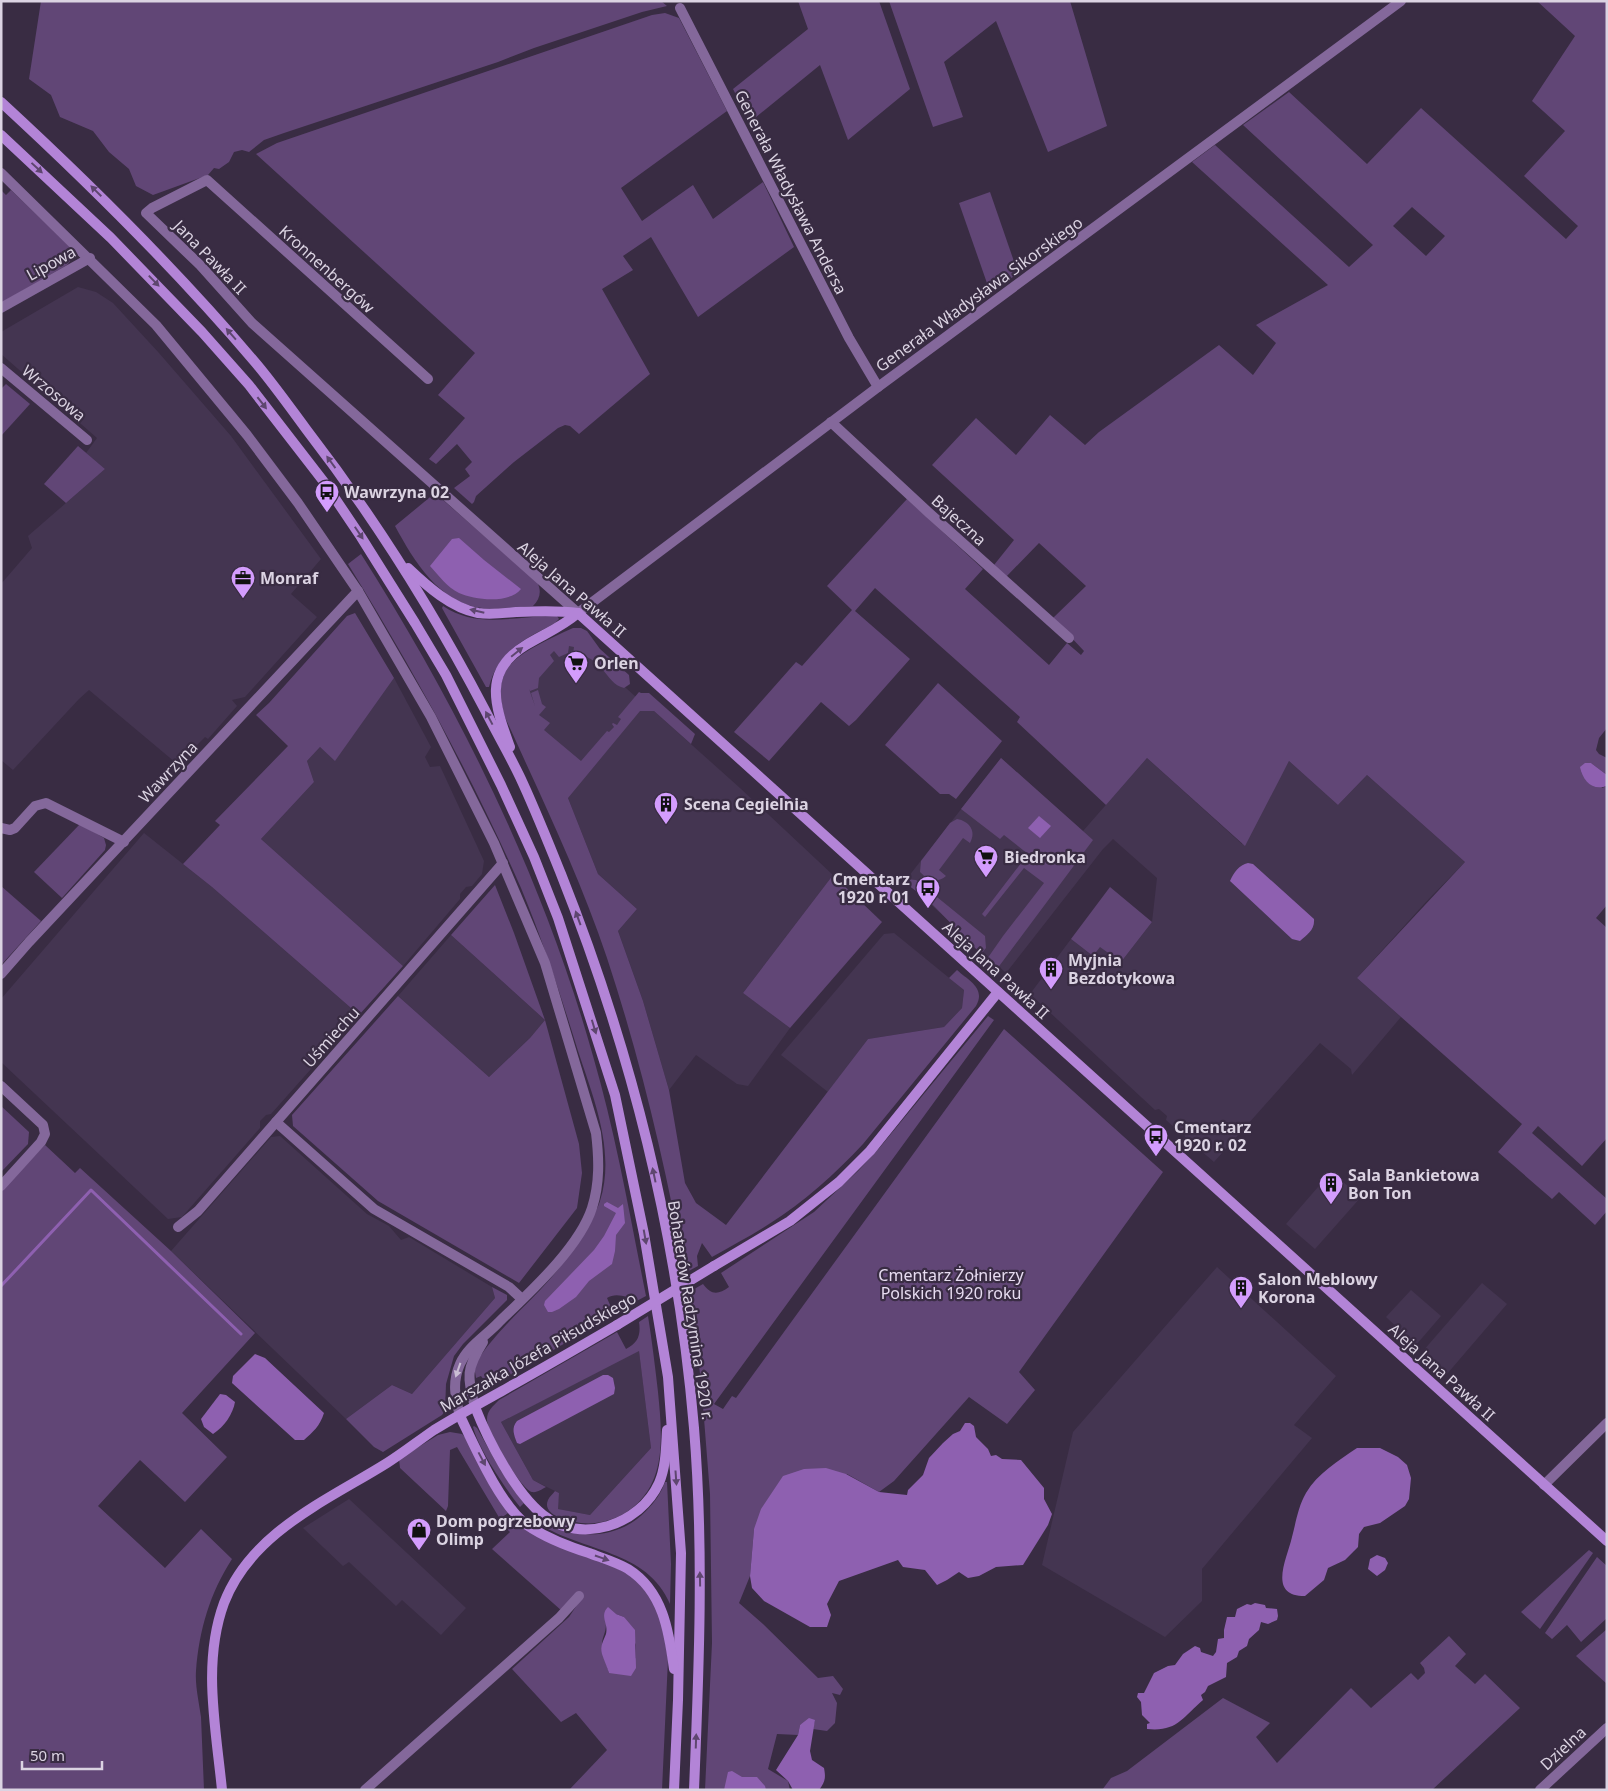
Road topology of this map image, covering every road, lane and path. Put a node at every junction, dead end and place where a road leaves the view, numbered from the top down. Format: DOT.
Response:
graph roads {
  1 [pos="1401,1"];
  2 [pos="680,8"];
  3 [pos="1,102"];
  4 [pos="1,135"];
  5 [pos="1,173"];
  6 [pos="146,213"];
  7 [pos="90,258"];
  8 [pos="1,308"];
  9 [pos="252,323"];
  10 [pos="1,368"];
  11 [pos="428,379"];
  12 [pos="878,387"];
  13 [pos="831,422"];
  14 [pos="87,440"];
  15 [pos="399,559"];
  16 [pos="358,591"];
  17 [pos="578,613"];
  18 [pos="1069,638"];
  19 [pos="520,777"];
  20 [pos="1,828"];
  21 [pos="124,842"];
  22 [pos="503,863"];
  23 [pos="1,974"];
  24 [pos="998,992"];
  25 [pos="1,1086"];
  26 [pos="276,1122"];
  27 [pos="1,1186"];
  28 [pos="178,1227"];
  29 [pos="522,1299"];
  30 [pos="487,1334"];
  31 [pos="668,1377"];
  32 [pos="475,1407"];
  33 [pos="460,1416"];
  34 [pos="1607,1422"];
  35 [pos="1544,1485"];
  36 [pos="1607,1541"];
  37 [pos="580,1596"];
  38 [pos="678,1700"];
  39 [pos="1607,1728"];
  40 [pos="222,1790"];
  41 [pos="365,1790"];
  42 [pos="674,1790"];
  43 [pos="694,1790"];
  44 [pos="1540,1790"];
  1 -- 12 [label="street, Generała Władysława Sikorskiego"];
  2 -- 12 [label="street, Generała Władysława Andersa"];
  15 -- 3 [label="main road, one-way"];
  4 -- 31 [label="main road, Bohaterów Radzymina 1920 r., one-way"];
  5 -- 7 [label="street"];
  6 -- 9 [label="street, Jana Pawła II"];
  6 -- 11 [label="street, Kronnenbergów"];
  7 -- 8 [label="street, Lipowa"];
  7 -- 16 [label="street"];
  9 -- 17 [label="street, Aleja Jana Pawła II"];
  10 -- 14 [label="street, Wrzosowa"];
  12 -- 13 [label="street, Generała Władysława Sikorskiego"];
  13 -- 17 [label="street, Generała Władysława Sikorskiego"];
  13 -- 18 [label="street, Bajeczna"];
  17 -- 15 [label="main road, one-way"];
  19 -- 15 [label="main road, one-way"];
  16 -- 21 [label="street, Wawrzyna"];
  16 -- 22 [label="street"];
  19 -- 17 [label="main road, one-way"];
  17 -- 24 [label="main road, Aleja Jana Pawła II"];
  43 -- 19 [label="main road, Bohaterów Radzymina 1920 r., one-way"];
  20 -- 21 [label="street"];
  21 -- 23 [label="street, Wawrzyna"];
  22 -- 26 [label="street, Uśmiechu"];
  22 -- 29 [label="street"];
  24 -- 32 [label="main road, Marszałka Józefa Piłsudskiego, bridge"];
  24 -- 35 [label="main road, Aleja Jana Pawła II"];
  25 -- 27 [label="street"];
  26 -- 28 [label="street, Uśmiechu"];
  26 -- 29 [label="street"];
  29 -- 30 [label="street"];
  30 -- 32 [label="street"];
  30 -- 33 [label="street, one-way"];
  31 -- 32 [label="main road"];
  31 -- 38 [label="main road, Bohaterów Radzymina 1920 r., one-way"];
  32 -- 33 [label="main road, Marszałka Józefa Piłsudskiego"];
  33 -- 38 [label="main road, one-way"];
  33 -- 40 [label="main road, Marszałka Józefa Piłsudskiego"];
  34 -- 35 [label="street"];
  35 -- 36 [label="main road, Aleja Jana Pawła II"];
  37 -- 41 [label="street"];
  38 -- 42 [label="main road, Bohaterów Radzymina 1920 r."];
  39 -- 44 [label="street, Dzielna"];
}
